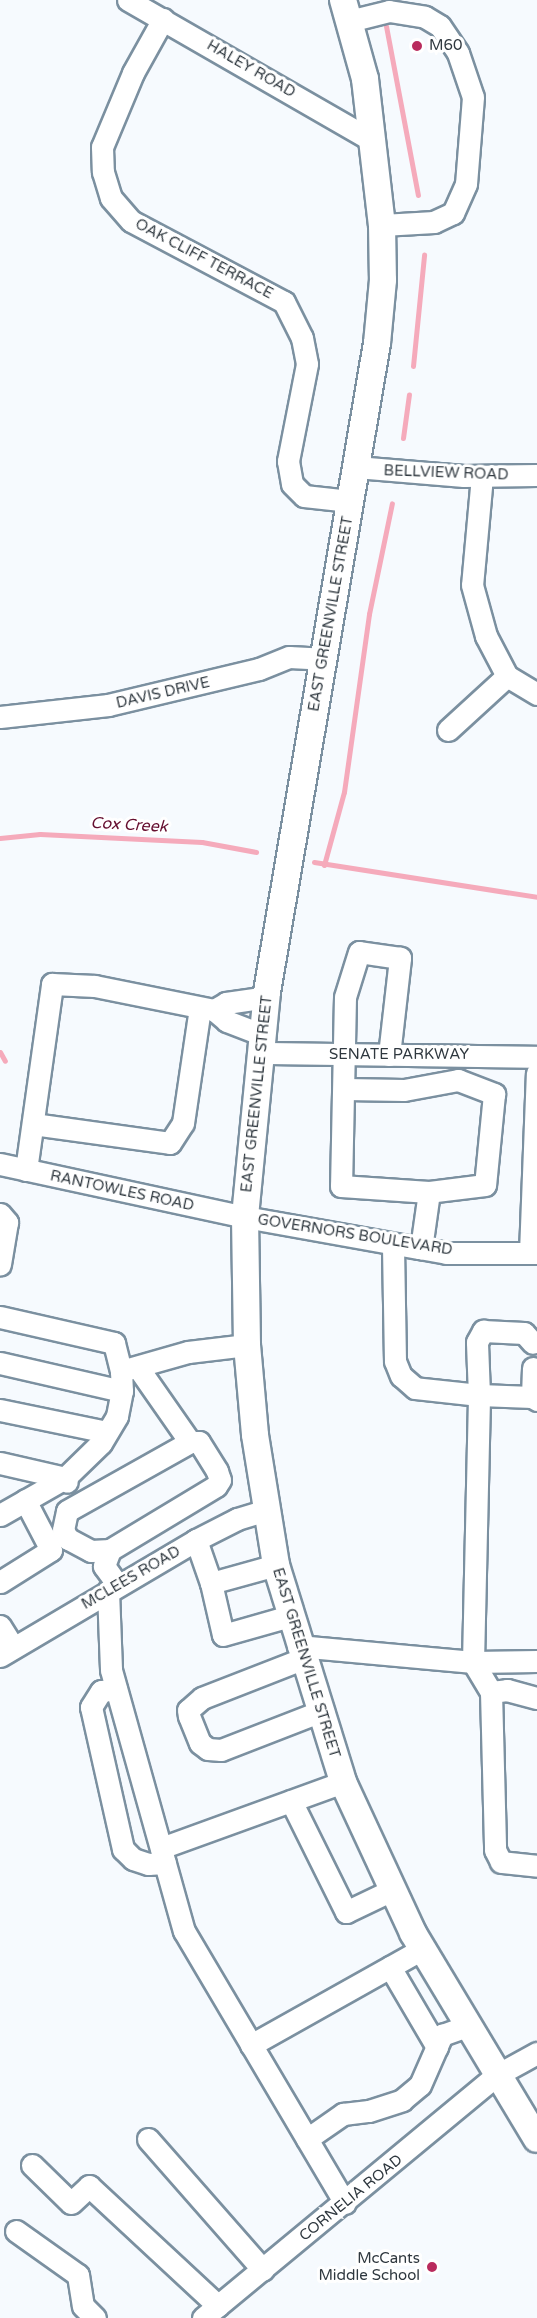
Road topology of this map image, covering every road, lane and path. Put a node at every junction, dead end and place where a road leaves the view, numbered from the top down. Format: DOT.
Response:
graph roads {
  1 [pos="128,0"];
  2 [pos="346,10"];
  3 [pos="163,19"];
  4 [pos="372,141"];
  5 [pos="382,225"];
  6 [pos="356,467"];
  7 [pos="537,475"];
  8 [pos="482,476"];
  9 [pos="350,501"];
  10 [pos="323,659"];
  11 [pos="507,676"];
  12 [pos="537,694"];
  13 [pos="0,717"];
  14 [pos="448,730"];
  15 [pos="267,997"];
  16 [pos="207,1009"];
  17 [pos="262,1044"];
  18 [pos="343,1055"];
  19 [pos="389,1055"];
  20 [pos="537,1057"];
  21 [pos="537,1073"];
  22 [pos="345,1089"];
  23 [pos="33,1124"];
  24 [pos="0,1164"];
  25 [pos="26,1170"];
  26 [pos="429,1192"];
  27 [pos="0,1214"];
  28 [pos="245,1217"];
  29 [pos="393,1244"];
  30 [pos="421,1248"];
  31 [pos="534,1253"];
  32 [pos="0,1264"];
  33 [pos="0,1317"];
  34 [pos="533,1343"];
  35 [pos="247,1345"];
  36 [pos="0,1363"];
  37 [pos="533,1368"];
  38 [pos="127,1377"];
  39 [pos="479,1395"];
  40 [pos="535,1398"];
  41 [pos="0,1410"];
  42 [pos="107,1432"];
  43 [pos="190,1442"];
  44 [pos="0,1463"];
  45 [pos="65,1478"];
  46 [pos="25,1500"];
  47 [pos="78,1504"];
  48 [pos="267,1510"];
  49 [pos="2,1512"];
  50 [pos="196,1540"];
  51 [pos="110,1550"];
  52 [pos="276,1565"];
  53 [pos="0,1582"];
  54 [pos="211,1582"];
  55 [pos="112,1588"];
  56 [pos="290,1616"];
  57 [pos="0,1626"];
  58 [pos="7,1652"];
  59 [pos="300,1652"];
  60 [pos="537,1661"];
  61 [pos="473,1662"];
  62 [pos="116,1689"];
  63 [pos="491,1692"];
  64 [pos="537,1698"];
  65 [pos="319,1712"];
  66 [pos="343,1782"];
  67 [pos="291,1801"];
  68 [pos="163,1856"];
  69 [pos="537,1866"];
  70 [pos="392,1890"];
  71 [pos="422,1949"];
  72 [pos="390,1967"];
  73 [pos="467,2026"];
  74 [pos="251,2045"];
  75 [pos="437,2047"];
  76 [pos="537,2052"];
  77 [pos="497,2075"];
  78 [pos="148,2139"];
  79 [pos="307,2139"];
  80 [pos="537,2139"];
  81 [pos="32,2165"];
  82 [pos="345,2203"];
  83 [pos="16,2230"];
  84 [pos="263,2270"];
  85 [pos="210,2312"];
  86 [pos="95,2318"];
  1 -- 3 [label="street, HALEY ROAD"];
  2 -- 4 [label="main road, EAST GREENVILLE STREET"];
  2 -- 5 [label="street"];
  3 -- 4 [label="street, HALEY ROAD"];
  3 -- 9 [label="street, OAK CLIFF TERRACE"];
  4 -- 5 [label="main road, EAST GREENVILLE STREET"];
  5 -- 6 [label="main road, EAST GREENVILLE STREET"];
  6 -- 8 [label="street, BELLVIEW ROAD"];
  6 -- 9 [label="main road, EAST GREENVILLE STREET"];
  7 -- 8 [label="street, BELLVIEW ROAD"];
  8 -- 11 [label="street"];
  9 -- 10 [label="main road, EAST GREENVILLE STREET"];
  10 -- 13 [label="street, DAVIS DRIVE"];
  10 -- 15 [label="main road, EAST GREENVILLE STREET"];
  11 -- 12 [label="street"];
  11 -- 14 [label="street"];
  15 -- 16 [label="street"];
  15 -- 17 [label="main road, EAST GREENVILLE STREET"];
  16 -- 17 [label="street, SENATE PARKWAY"];
  16 -- 23 [label="street"];
  16 -- 23 [label="street"];
  17 -- 18 [label="street, SENATE PARKWAY"];
  17 -- 28 [label="main road, EAST GREENVILLE STREET"];
  18 -- 19 [label="street, SENATE PARKWAY"];
  18 -- 19 [label="street"];
  18 -- 22 [label="street"];
  19 -- 20 [label="street, SENATE PARKWAY"];
  21 -- 31 [label="street"];
  22 -- 26 [label="street"];
  22 -- 26 [label="street"];
  23 -- 25 [label="street"];
  24 -- 25 [label="street, RANTOWLES ROAD"];
  25 -- 28 [label="street, RANTOWLES ROAD"];
  26 -- 30 [label="street"];
  27 -- 32 [label="street"];
  28 -- 29 [label="street, GOVERNORS BOULEVARD"];
  28 -- 35 [label="main road, EAST GREENVILLE STREET"];
  29 -- 30 [label="street, GOVERNORS BOULEVARD"];
  29 -- 39 [label="street"];
  30 -- 31 [label="street, GOVERNORS BOULEVARD"];
  33 -- 38 [label="street"];
  34 -- 39 [label="street"];
  35 -- 38 [label="street"];
  35 -- 48 [label="main road, EAST GREENVILLE STREET"];
  36 -- 38 [label="street"];
  37 -- 40 [label="street"];
  38 -- 42 [label="street"];
  38 -- 43 [label="street"];
  39 -- 40 [label="street"];
  39 -- 61 [label="street"];
  41 -- 42 [label="street"];
  42 -- 45 [label="street"];
  43 -- 47 [label="street"];
  43 -- 51 [label="street"];
  44 -- 45 [label="street"];
  45 -- 46 [label="street"];
  45 -- 47 [label="street"];
  46 -- 49 [label="street"];
  46 -- 53 [label="street"];
  47 -- 51 [label="street"];
  48 -- 50 [label="street, MCLEES ROAD"];
  48 -- 52 [label="main road, EAST GREENVILLE STREET"];
  50 -- 54 [label="street"];
  50 -- 55 [label="street, MCLEES ROAD"];
  51 -- 55 [label="street"];
  52 -- 54 [label="street"];
  52 -- 56 [label="main road, EAST GREENVILLE STREET"];
  54 -- 56 [label="street"];
  55 -- 58 [label="street, MCLEES ROAD"];
  55 -- 62 [label="street"];
  56 -- 59 [label="main road, EAST GREENVILLE STREET"];
  57 -- 58 [label="street"];
  59 -- 61 [label="street"];
  59 -- 65 [label="main road, EAST GREENVILLE STREET"];
  59 -- 65 [label="street"];
  60 -- 61 [label="street"];
  61 -- 63 [label="street"];
  62 -- 68 [label="street"];
  62 -- 68 [label="street"];
  63 -- 64 [label="street"];
  63 -- 69 [label="street"];
  65 -- 66 [label="main road, EAST GREENVILLE STREET"];
  66 -- 67 [label="street"];
  66 -- 70 [label="main road, EAST GREENVILLE STREET"];
  67 -- 68 [label="street"];
  67 -- 70 [label="street"];
  68 -- 74 [label="street"];
  70 -- 71 [label="main road, EAST GREENVILLE STREET"];
  71 -- 72 [label="street"];
  71 -- 73 [label="main road, EAST GREENVILLE STREET"];
  72 -- 74 [label="street"];
  72 -- 75 [label="street"];
  73 -- 75 [label="street"];
  73 -- 77 [label="main road, EAST GREENVILLE STREET"];
  74 -- 79 [label="street"];
  75 -- 79 [label="street"];
  76 -- 77 [label="street, CORNELIA ROAD"];
  77 -- 80 [label="main road, EAST GREENVILLE STREET"];
  77 -- 82 [label="street, CORNELIA ROAD"];
  78 -- 84 [label="street"];
  79 -- 82 [label="street"];
  81 -- 85 [label="street"];
  82 -- 84 [label="street, CORNELIA ROAD"];
  83 -- 86 [label="street"];
  84 -- 85 [label="street, CORNELIA ROAD"];
}
